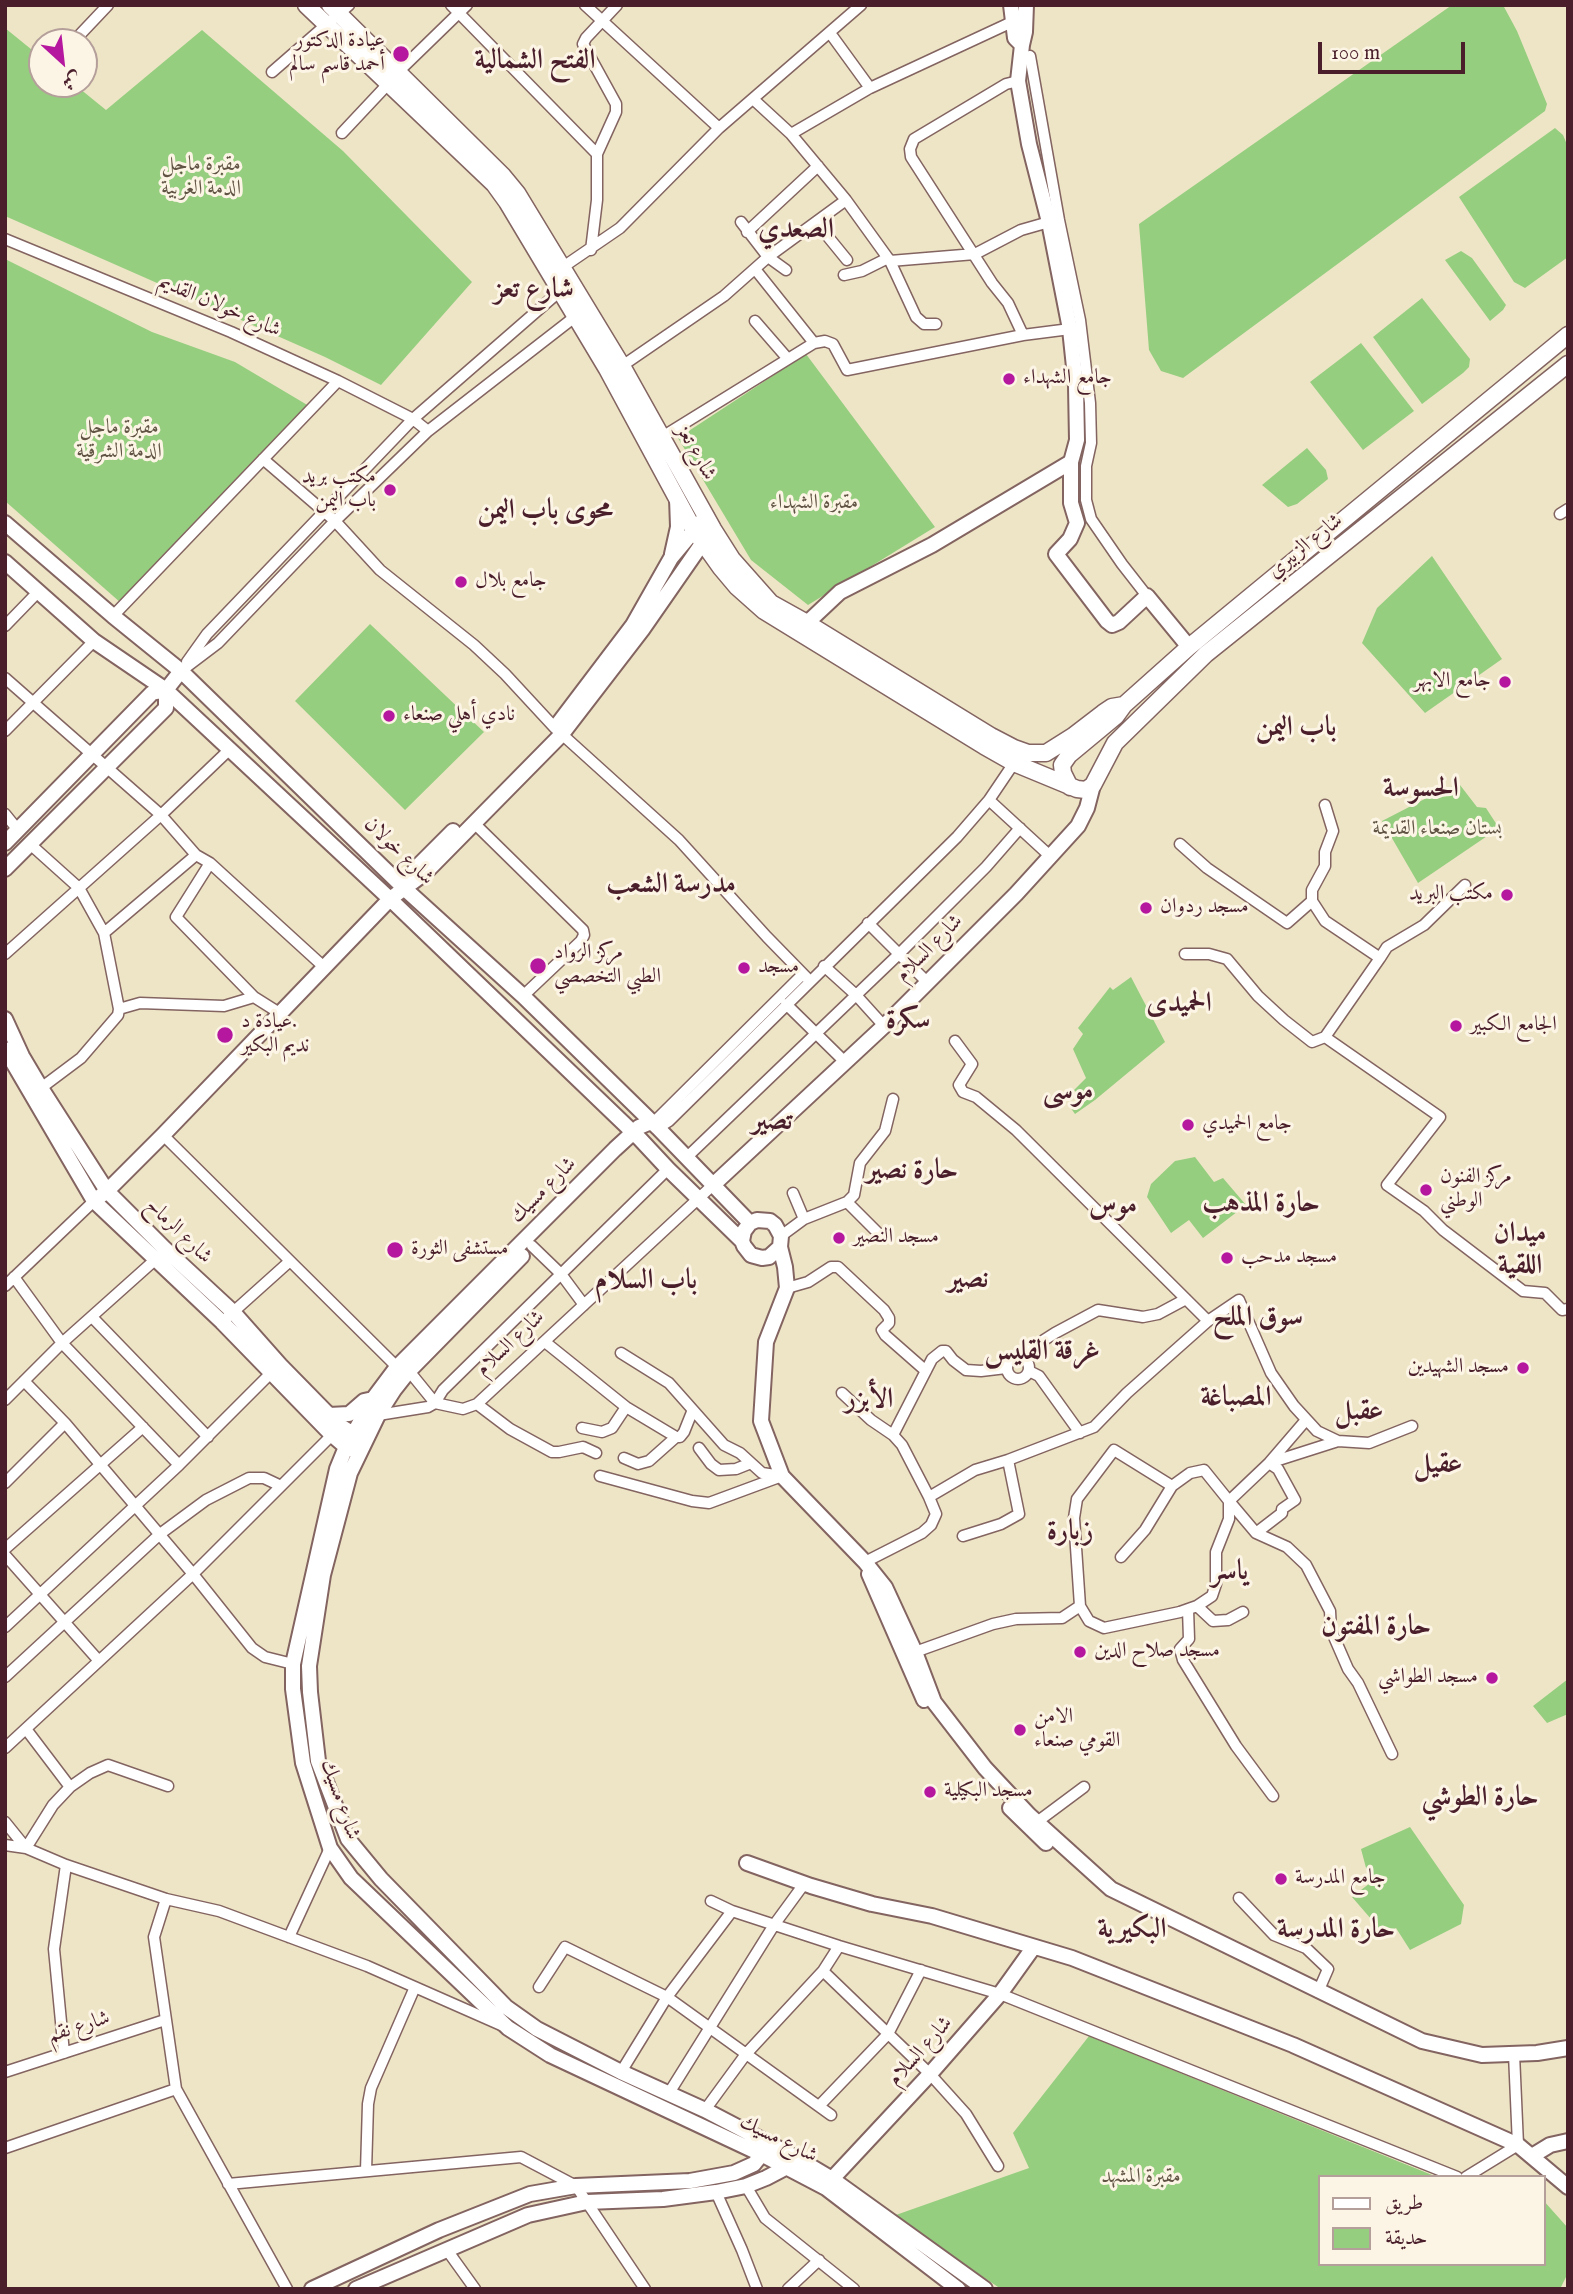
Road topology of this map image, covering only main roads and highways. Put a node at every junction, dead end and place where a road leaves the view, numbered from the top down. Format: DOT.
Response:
graph roads {
  1 [pos="306,5"];
  2 [pos="339,8"];
  3 [pos="393,78"];
  4 [pos="499,180"];
  5 [pos="1568,335"];
  6 [pos="1564,371"];
  7 [pos="1473,413"];
  8 [pos="1478,436"];
  9 [pos="704,529"];
  10 [pos="1124,705"];
  11 [pos="1070,787"];
  1 -- 3 [label="main road, شارع تعز"];
  2 -- 3 [label="main road, شارع تعز"];
  3 -- 4 [label="main road, شارع تعز"];
  4 -- 9 [label="main road, شارع تعز"];
  4 -- 9 [label="main road, شارع تعز"];
  5 -- 7 [label="main road, شارع الزبيري"];
  6 -- 8 [label="main road, شارع الزبيري"];
  7 -- 8 [label="main road"];
  7 -- 10 [label="main road, شارع الزبيري"];
  8 -- 11 [label="main road, شارع الزبيري"];
  9 -- 10 [label="main road, شارع تعز"];
  9 -- 11 [label="main road, شارع تعز"];
  10 -- 11 [label="main road"];
}
